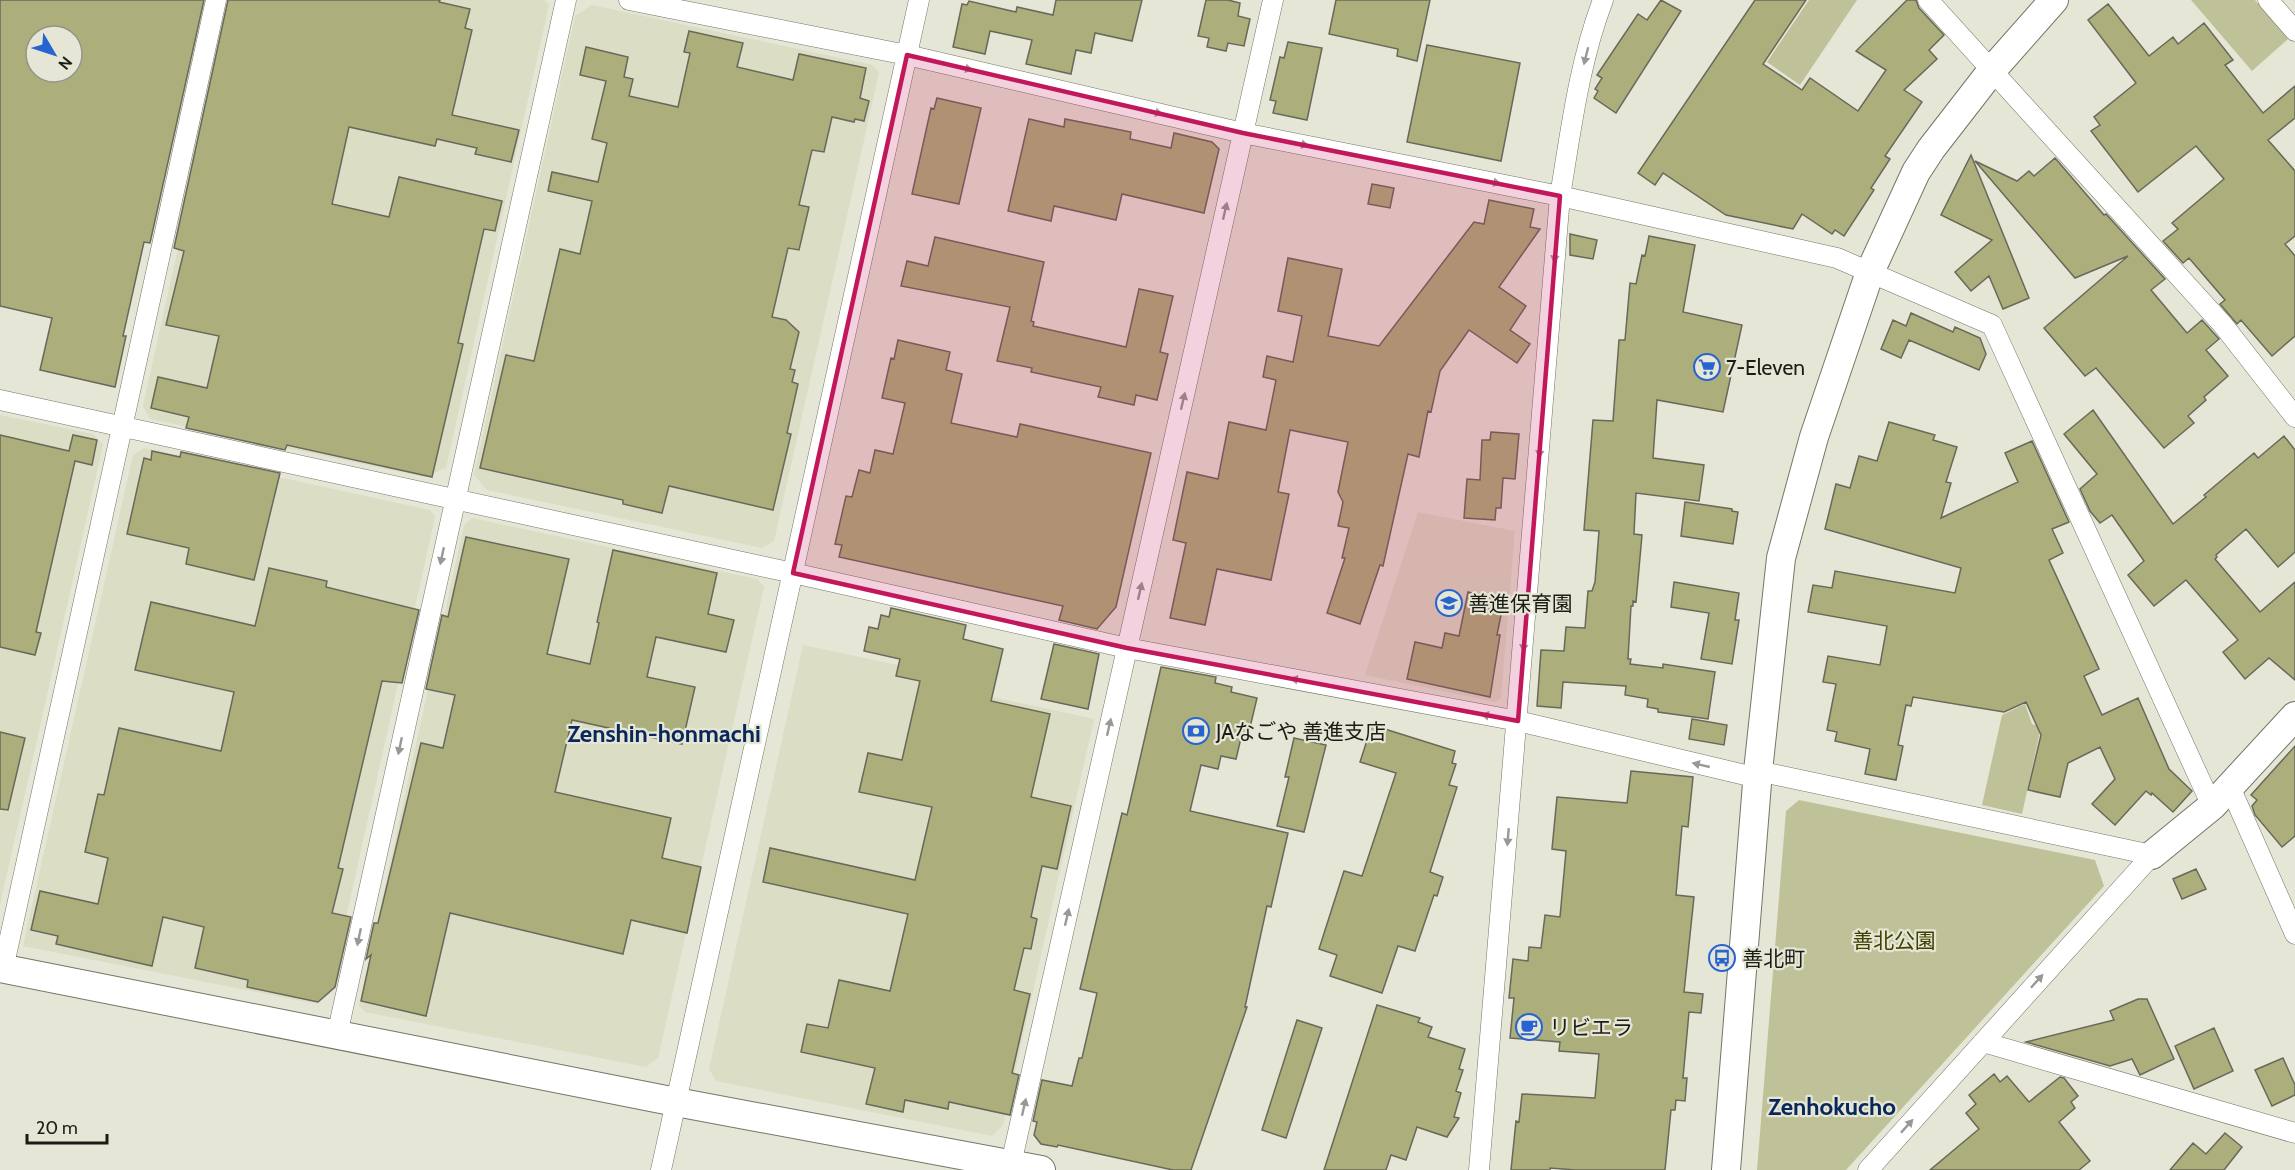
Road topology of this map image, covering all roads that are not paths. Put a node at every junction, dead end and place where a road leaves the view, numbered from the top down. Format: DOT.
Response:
graph roads {
  1 [pos="216,0"];
  2 [pos="566,0"];
  3 [pos="630,0"];
  4 [pos="919,0"];
  5 [pos="1273,0"];
  6 [pos="1603,0"];
  7 [pos="1928,0"];
  8 [pos="2054,0"];
  9 [pos="2268,0"];
  10 [pos="2295,32"];
  11 [pos="907,55"];
  12 [pos="1993,69"];
  13 [pos="1243,132"];
  14 [pos="1560,196"];
  15 [pos="1870,272"];
  16 [pos="0,400"];
  17 [pos="2295,417"];
  18 [pos="123,426"];
  19 [pos="454,499"];
  20 [pos="793,573"];
  21 [pos="1127,648"];
  22 [pos="2295,716"];
  23 [pos="1518,721"];
  24 [pos="1758,774"];
  25 [pos="2221,796"];
  26 [pos="2152,855"];
  27 [pos="2295,934"];
  28 [pos="2,969"];
  29 [pos="337,1035"];
  30 [pos="1983,1042"];
  31 [pos="676,1102"];
  32 [pos="2295,1133"];
  33 [pos="1011,1164"];
  34 [pos="661,1170"];
  35 [pos="1041,1170"];
  36 [pos="1479,1170"];
  37 [pos="1726,1170"];
  38 [pos="1868,1170"];
  1 -- 18 [label="street"];
  2 -- 19 [label="street"];
  3 -- 11 [label="street"];
  4 -- 11 [label="street"];
  5 -- 13 [label="street"];
  6 -- 14 [label="street, one-way"];
  7 -- 12 [label="street"];
  8 -- 12 [label="street"];
  9 -- 10 [label="street"];
  11 -- 13 [label="street, one-way"];
  11 -- 20 [label="street"];
  12 -- 15 [label="street"];
  12 -- 17 [label="street"];
  13 -- 14 [label="street, one-way"];
  21 -- 13 [label="street, one-way"];
  14 -- 15 [label="street"];
  14 -- 23 [label="street, one-way"];
  15 -- 24 [label="street"];
  15 -- 25 [label="street"];
  16 -- 18 [label="street"];
  18 -- 19 [label="street"];
  18 -- 28 [label="street"];
  19 -- 20 [label="street"];
  19 -- 29 [label="street, one-way"];
  20 -- 21 [label="street"];
  20 -- 31 [label="street"];
  23 -- 21 [label="street, one-way"];
  33 -- 21 [label="street, one-way"];
  22 -- 25 [label="street"];
  24 -- 23 [label="street, one-way"];
  23 -- 36 [label="street, one-way"];
  24 -- 26 [label="street"];
  24 -- 37 [label="street"];
  25 -- 26 [label="street"];
  25 -- 27 [label="street"];
  30 -- 26 [label="street, one-way"];
  28 -- 29 [label="street"];
  29 -- 31 [label="street"];
  30 -- 32 [label="street"];
  38 -- 30 [label="street, one-way"];
  31 -- 33 [label="street"];
  31 -- 34 [label="street"];
  33 -- 35 [label="street"];
}
